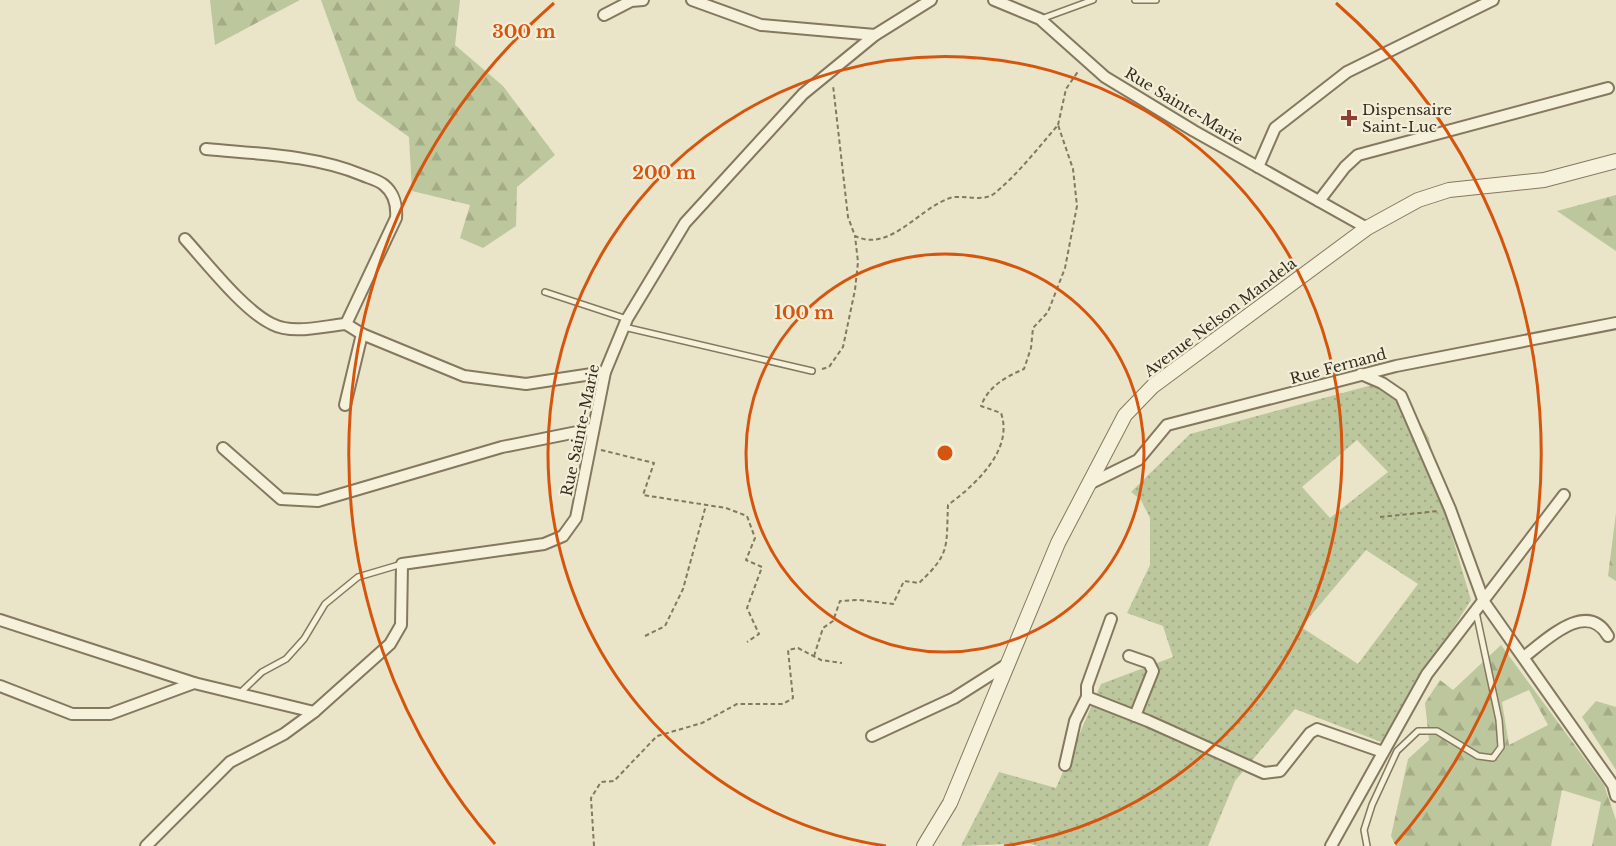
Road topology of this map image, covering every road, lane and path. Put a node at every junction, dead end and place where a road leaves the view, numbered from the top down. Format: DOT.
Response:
graph roads {
  1 [pos="643,0"];
  2 [pos="692,0"];
  3 [pos="931,0"];
  4 [pos="999,0"];
  5 [pos="1094,0"];
  6 [pos="1135,0"];
  7 [pos="1156,0"];
  8 [pos="1493,0"];
  9 [pos="604,15"];
  10 [pos="1040,20"];
  11 [pos="875,35"];
  12 [pos="1086,60"];
  13 [pos="831,70"];
  14 [pos="1608,88"];
  15 [pos="1058,125"];
  16 [pos="206,149"];
  17 [pos="1616,161"];
  18 [pos="1258,167"];
  19 [pos="1319,201"];
  20 [pos="1367,228"];
  21 [pos="855,236"];
  22 [pos="184,239"];
  23 [pos="545,292"];
  24 [pos="625,323"];
  25 [pos="1616,323"];
  26 [pos="346,324"];
  27 [pos="362,334"];
  28 [pos="812,371"];
  29 [pos="605,372"];
  30 [pos="1361,374"];
  31 [pos="345,405"];
  32 [pos="592,429"];
  33 [pos="589,447"];
  34 [pos="223,448"];
  35 [pos="1089,484"];
  36 [pos="1564,495"];
  37 [pos="706,505"];
  38 [pos="1450,509"];
  39 [pos="1380,518"];
  40 [pos="402,564"];
  41 [pos="1480,607"];
  42 [pos="0,620"];
  43 [pos="1112,620"];
  44 [pos="645,636"];
  45 [pos="1608,636"];
  46 [pos="747,642"];
  47 [pos="814,656"];
  48 [pos="1130,656"];
  49 [pos="1524,657"];
  50 [pos="842,663"];
  51 [pos="1006,665"];
  52 [pos="194,683"];
  53 [pos="0,687"];
  54 [pos="238,694"];
  55 [pos="1087,697"];
  56 [pos="314,712"];
  57 [pos="1135,716"];
  58 [pos="872,736"];
  59 [pos="1383,752"];
  60 [pos="1065,765"];
  61 [pos="1616,796"];
  62 [pos="147,846"];
  63 [pos="594,846"];
  64 [pos="924,846"];
  65 [pos="1331,846"];
  66 [pos="1367,846"];
  1 -- 9 [label="street"];
  2 -- 11 [label="street"];
  3 -- 11 [label="street, Rue Sainte-Marie"];
  4 -- 10 [label="street, Rue Sainte-Marie"];
  5 -- 10 [label="lane"];
  6 -- 7 [label="lane"];
  8 -- 18 [label="street"];
  10 -- 12 [label="street, Rue Sainte-Marie"];
  11 -- 13 [label="street, Rue Sainte-Marie"];
  12 -- 15 [label="path"];
  12 -- 18 [label="street, Rue Sainte-Marie"];
  13 -- 21 [label="path"];
  13 -- 24 [label="street, Rue Sainte-Marie"];
  14 -- 19 [label="street"];
  15 -- 21 [label="path"];
  15 -- 47 [label="path"];
  16 -- 26 [label="street"];
  17 -- 20 [label="street, Avenue Nelson Mandela"];
  18 -- 19 [label="street, Rue Sainte-Marie"];
  19 -- 20 [label="street, Rue Sainte-Marie"];
  20 -- 35 [label="street, Avenue Nelson Mandela"];
  21 -- 28 [label="path"];
  22 -- 26 [label="street"];
  23 -- 24 [label="lane"];
  24 -- 28 [label="lane"];
  24 -- 29 [label="street, Rue Sainte-Marie"];
  25 -- 30 [label="street, Rue Fernand"];
  26 -- 27 [label="street"];
  27 -- 29 [label="street"];
  27 -- 31 [label="street"];
  29 -- 32 [label="street, Rue Sainte-Marie"];
  30 -- 35 [label="street, Rue Fernand"];
  30 -- 38 [label="street"];
  32 -- 33 [label="street, Rue Sainte-Marie"];
  32 -- 34 [label="street"];
  33 -- 37 [label="path"];
  33 -- 40 [label="street, Rue Sainte-Marie"];
  35 -- 51 [label="street, Avenue Nelson Mandela"];
  36 -- 41 [label="street"];
  37 -- 44 [label="path"];
  37 -- 46 [label="path"];
  38 -- 39 [label="path"];
  38 -- 41 [label="street"];
  40 -- 54 [label="lane"];
  40 -- 56 [label="street"];
  41 -- 49 [label="street"];
  41 -- 59 [label="street"];
  41 -- 66 [label="lane"];
  42 -- 52 [label="street"];
  43 -- 55 [label="street"];
  45 -- 49 [label="street"];
  47 -- 50 [label="path"];
  47 -- 63 [label="path"];
  48 -- 57 [label="street"];
  49 -- 61 [label="street"];
  51 -- 58 [label="street"];
  51 -- 64 [label="street, Avenue Nelson Mandela"];
  52 -- 53 [label="street"];
  52 -- 54 [label="street"];
  54 -- 56 [label="street"];
  55 -- 57 [label="street"];
  55 -- 60 [label="street"];
  56 -- 62 [label="street"];
  57 -- 59 [label="street"];
  59 -- 65 [label="street"];
}
